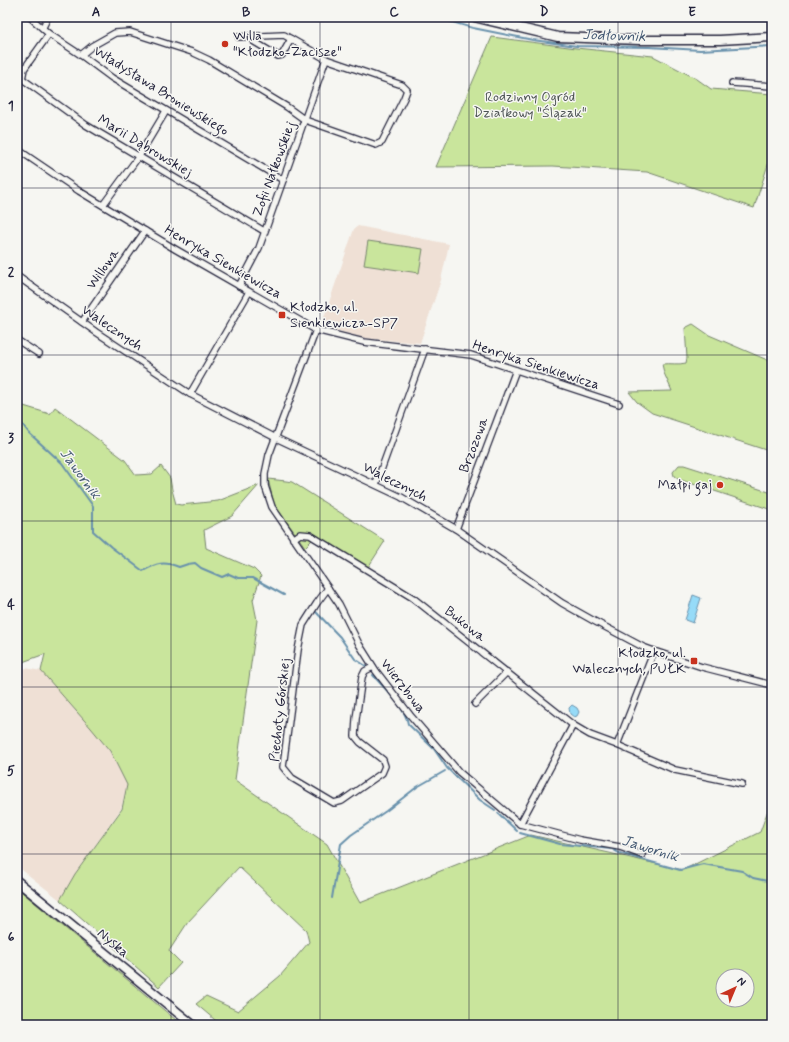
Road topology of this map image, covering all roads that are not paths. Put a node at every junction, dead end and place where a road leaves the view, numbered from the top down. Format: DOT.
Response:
graph roads {
  1 [pos="30,17"];
  2 [pos="48,17"];
  3 [pos="474,17"];
  4 [pos="42,28"];
  5 [pos="49,34"];
  6 [pos="238,36"];
  7 [pos="252,36"];
  8 [pos="772,37"];
  9 [pos="291,39"];
  10 [pos="81,55"];
  11 [pos="326,59"];
  12 [pos="17,75"];
  13 [pos="22,79"];
  14 [pos="732,83"];
  15 [pos="772,86"];
  16 [pos="166,111"];
  17 [pos="305,120"];
  18 [pos="17,149"];
  19 [pos="139,156"];
  20 [pos="282,180"];
  21 [pos="103,205"];
  22 [pos="145,231"];
  23 [pos="264,231"];
  24 [pos="17,276"];
  25 [pos="239,286"];
  26 [pos="249,292"];
  27 [pos="82,322"];
  28 [pos="316,330"];
  29 [pos="17,340"];
  30 [pos="425,350"];
  31 [pos="39,354"];
  32 [pos="516,370"];
  33 [pos="190,394"];
  34 [pos="619,404"];
  35 [pos="276,438"];
  36 [pos="376,484"];
  37 [pos="456,529"];
  38 [pos="293,539"];
  39 [pos="328,588"];
  40 [pos="654,651"];
  41 [pos="373,666"];
  42 [pos="507,672"];
  43 [pos="772,685"];
  44 [pos="475,704"];
  45 [pos="573,725"];
  46 [pos="617,745"];
  47 [pos="742,784"];
  48 [pos="520,824"];
  49 [pos="642,855"];
  50 [pos="17,881"];
  51 [pos="193,1025"];
  1 -- 4 [label="street, Władysława Broniewskiego"];
  2 -- 4 [label="street"];
  3 -- 8 [label="street"];
  4 -- 5 [label="street, Władysława Broniewskiego"];
  5 -- 10 [label="street, Władysława Broniewskiego"];
  5 -- 13 [label="street"];
  6 -- 7 [label="street"];
  7 -- 9 [label="street"];
  7 -- 9 [label="street"];
  9 -- 11 [label="street"];
  10 -- 16 [label="street, Władysława Broniewskiego"];
  10 -- 17 [label="street"];
  11 -- 17 [label="street, Zofii Nałkowskiej"];
  11 -- 17 [label="street"];
  12 -- 13 [label="street, Marii Dąbrowskiej"];
  13 -- 19 [label="street, Marii Dąbrowskiej"];
  14 -- 15 [label="street"];
  16 -- 19 [label="street"];
  16 -- 20 [label="street, Władysława Broniewskiego"];
  17 -- 20 [label="street, Zofii Nałkowskiej"];
  18 -- 21 [label="street, Henryka Sienkiewicza"];
  19 -- 21 [label="street"];
  19 -- 23 [label="street, Marii Dąbrowskiej"];
  20 -- 23 [label="street, Zofii Nałkowskiej"];
  21 -- 22 [label="street, Henryka Sienkiewicza"];
  22 -- 25 [label="street, Henryka Sienkiewicza"];
  22 -- 27 [label="street, Willowa"];
  23 -- 25 [label="street, Zofii Nałkowskiej"];
  24 -- 27 [label="street, Walecznych"];
  25 -- 26 [label="street, Henryka Sienkiewicza"];
  26 -- 28 [label="street, Henryka Sienkiewicza"];
  26 -- 33 [label="street"];
  27 -- 33 [label="street, Walecznych"];
  28 -- 30 [label="street, Henryka Sienkiewicza"];
  28 -- 35 [label="street, Wierzbowa"];
  29 -- 31 [label="street"];
  30 -- 32 [label="street, Henryka Sienkiewicza"];
  30 -- 36 [label="street"];
  32 -- 34 [label="street, Henryka Sienkiewicza"];
  32 -- 37 [label="street, Brzozowa"];
  33 -- 35 [label="street, Walecznych"];
  35 -- 36 [label="street, Walecznych"];
  35 -- 38 [label="street, Wierzbowa"];
  36 -- 37 [label="street, Walecznych"];
  37 -- 40 [label="street, Walecznych"];
  38 -- 39 [label="street, Wierzbowa"];
  38 -- 42 [label="street, Bukowa"];
  39 -- 41 [label="street, Wierzbowa"];
  39 -- 41 [label="street, Piechoty Górskiej"];
  40 -- 43 [label="street, Walecznych"];
  40 -- 46 [label="street"];
  41 -- 48 [label="street, Wierzbowa"];
  42 -- 44 [label="street"];
  42 -- 45 [label="street, Bukowa"];
  45 -- 46 [label="street, Bukowa"];
  45 -- 48 [label="street"];
  46 -- 47 [label="street, Bukowa"];
  48 -- 49 [label="street"];
  50 -- 51 [label="street, Nyska"];
}
